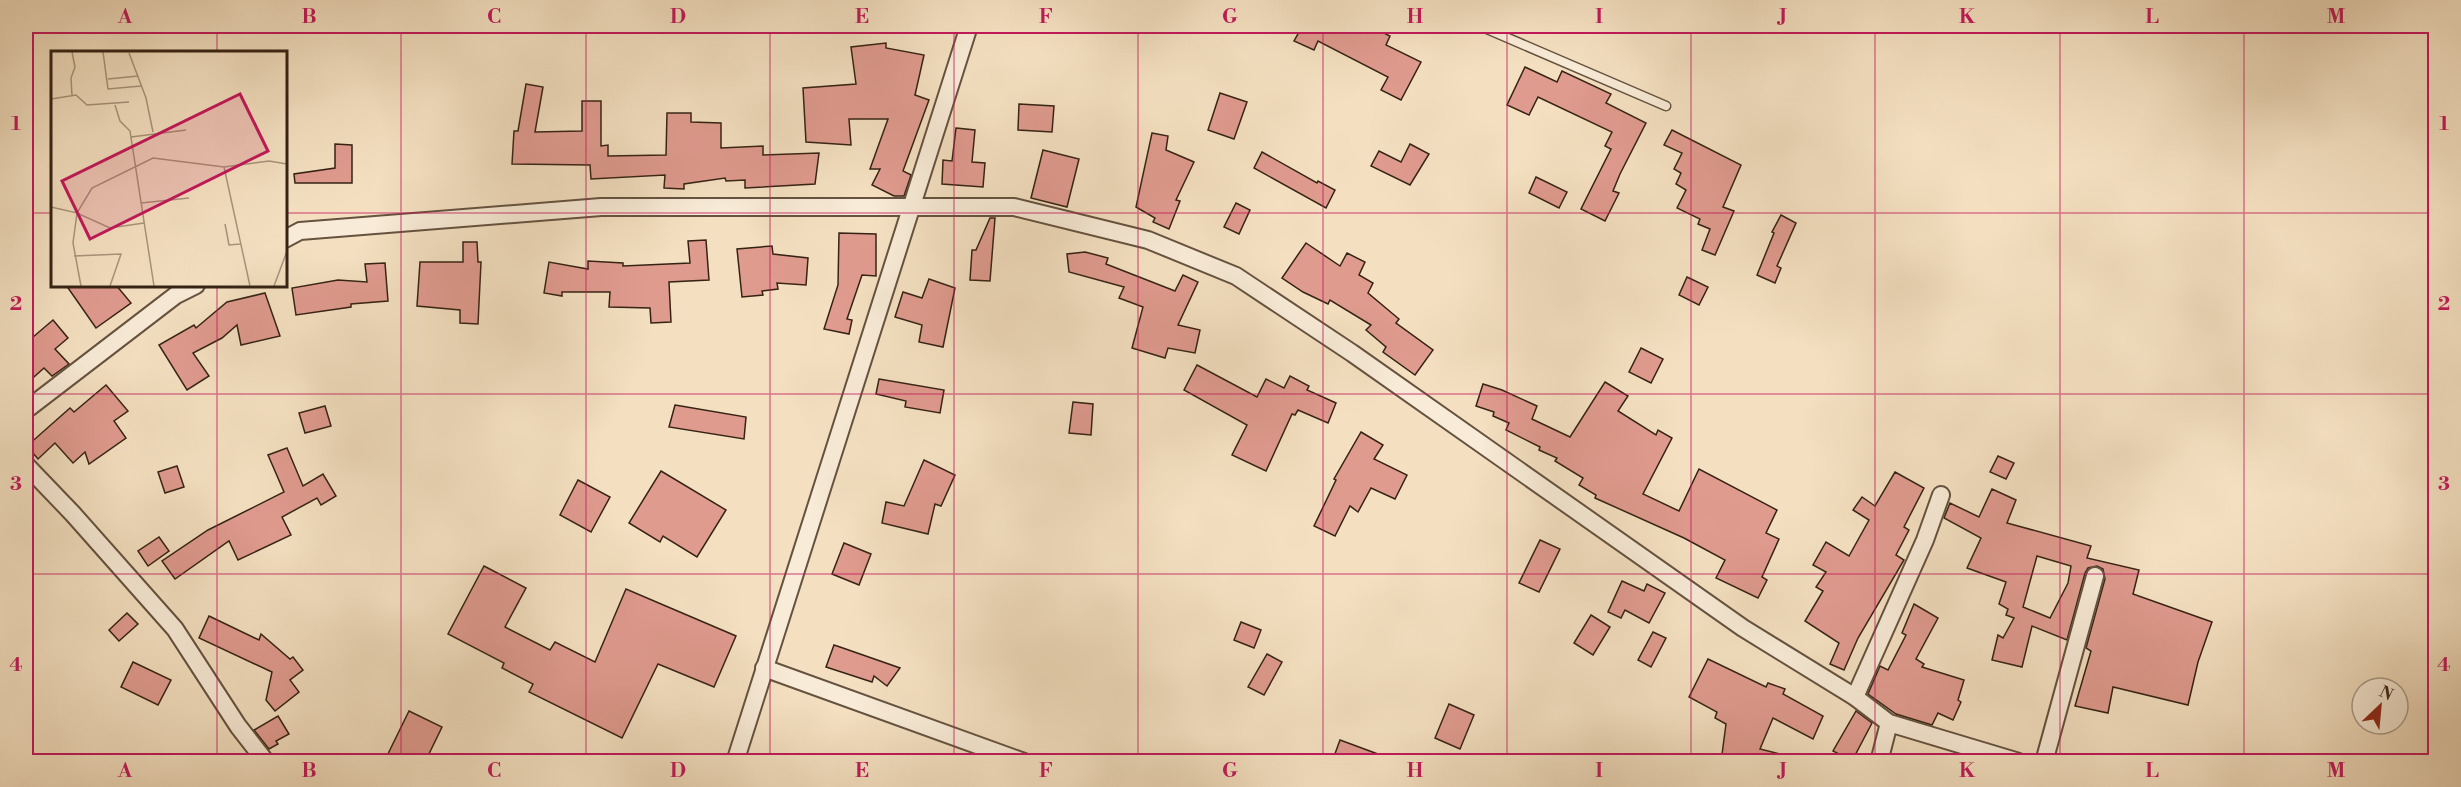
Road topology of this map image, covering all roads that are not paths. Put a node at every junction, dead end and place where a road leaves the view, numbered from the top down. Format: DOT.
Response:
graph roads {
  1 [pos="969,26"];
  2 [pos="1480,26"];
  3 [pos="1666,106"];
  4 [pos="910,207"];
  5 [pos="286,238"];
  6 [pos="194,286"];
  7 [pos="26,410"];
  8 [pos="26,465"];
  9 [pos="1941,495"];
  10 [pos="2095,576"];
  11 [pos="764,668"];
  12 [pos="1855,697"];
  13 [pos="1889,723"];
  14 [pos="266,762"];
  15 [pos="735,762"];
  16 [pos="1024,762"];
  17 [pos="1879,762"];
  18 [pos="2019,762"];
  19 [pos="2044,762"];
  1 -- 4 [label="street"];
  2 -- 3 [label="lane"];
  4 -- 5 [label="street"];
  4 -- 11 [label="street"];
  4 -- 12 [label="street"];
  6 -- 7 [label="street"];
  8 -- 14 [label="street"];
  9 -- 12 [label="street"];
  10 -- 19 [label="street"];
  11 -- 15 [label="street"];
  11 -- 16 [label="street"];
  12 -- 13 [label="street"];
  13 -- 17 [label="street"];
  13 -- 18 [label="street"];
}
